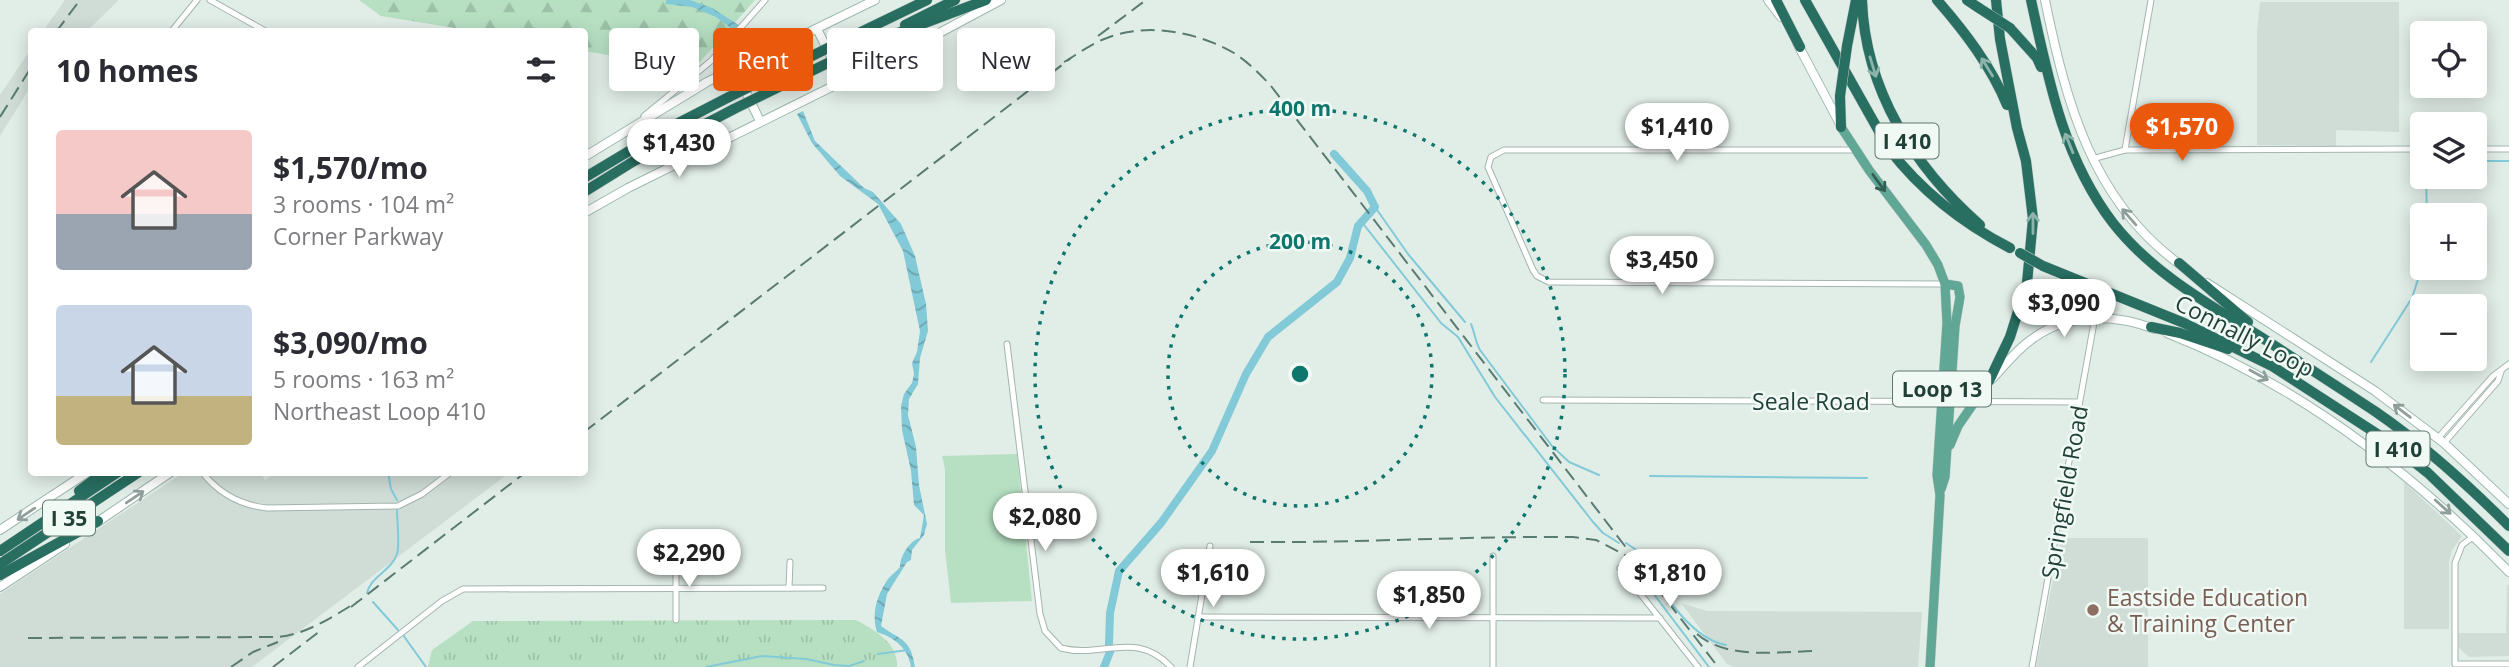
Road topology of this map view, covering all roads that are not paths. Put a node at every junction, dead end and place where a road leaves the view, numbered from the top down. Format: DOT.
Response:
graph roads {
  1 [pos="197,0"];
  2 [pos="210,0"];
  3 [pos="765,0"];
  4 [pos="875,0"];
  5 [pos="927,0"];
  6 [pos="955,0"];
  7 [pos="986,0"];
  8 [pos="1001,0"];
  9 [pos="1768,0"];
  10 [pos="1776,0"];
  11 [pos="1805,0"];
  12 [pos="1856,0"];
  13 [pos="1862,0"];
  14 [pos="1937,0"];
  15 [pos="1967,0"];
  16 [pos="1996,0"];
  17 [pos="2031,0"];
  18 [pos="2045,0"];
  19 [pos="2151,0"];
  20 [pos="174,28"];
  21 [pos="260,28"];
  22 [pos="742,28"];
  23 [pos="898,28"];
  24 [pos="911,28"];
  25 [pos="817,29"];
  26 [pos="943,29"];
  27 [pos="813,31"];
  28 [pos="1800,47"];
  29 [pos="827,49"];
  30 [pos="713,59"];
  31 [pos="827,63"];
  32 [pos="713,80"];
  33 [pos="2049,86"];
  34 [pos="827,88"];
  35 [pos="745,91"];
  36 [pos="760,121"];
  37 [pos="1841,127"];
  38 [pos="2017,128"];
  39 [pos="625,132"];
  40 [pos="665,144"];
  41 [pos="2410,149"];
  42 [pos="2487,149"];
  43 [pos="2509,149"];
  44 [pos="1855,150"];
  45 [pos="2125,150"];
  46 [pos="588,155"];
  47 [pos="2092,159"];
  48 [pos="588,176"];
  49 [pos="588,190"];
  50 [pos="588,197"];
  51 [pos="588,211"];
  52 [pos="2015,250"];
  53 [pos="2179,264"];
  54 [pos="1945,284"];
  55 [pos="2095,317"];
  56 [pos="2151,327"];
  57 [pos="1007,344"];
  58 [pos="2281,350"];
  59 [pos="2509,364"];
  60 [pos="2273,366"];
  61 [pos="1990,381"];
  62 [pos="1543,400"];
  63 [pos="1946,401"];
  64 [pos="1975,402"];
  65 [pos="2079,402"];
  66 [pos="2441,440"];
  67 [pos="1947,454"];
  68 [pos="82,476"];
  69 [pos="99,476"];
  70 [pos="112,476"];
  71 [pos="133,476"];
  72 [pos="165,476"];
  73 [pos="206,476"];
  74 [pos="446,476"];
  75 [pos="1940,495"];
  76 [pos="2509,504"];
  77 [pos="98,521"];
  78 [pos="2509,526"];
  79 [pos="0,530"];
  80 [pos="2474,536"];
  81 [pos="1210,546"];
  82 [pos="0,549"];
  83 [pos="2509,551"];
  84 [pos="1493,556"];
  85 [pos="676,558"];
  86 [pos="790,562"];
  87 [pos="0,564"];
  88 [pos="1194,566"];
  89 [pos="1619,568"];
  90 [pos="1207,569"];
  91 [pos="2509,572"];
  92 [pos="0,575"];
  93 [pos="0,587"];
  94 [pos="676,587"];
  95 [pos="789,588"];
  96 [pos="823,588"];
  97 [pos="1198,617"];
  98 [pos="1493,618"];
  99 [pos="1660,618"];
  100 [pos="676,620"];
  101 [pos="366,660"];
  102 [pos="2509,664"];
  103 [pos="358,667"];
  104 [pos="371,667"];
  105 [pos="1171,667"];
  106 [pos="1190,667"];
  107 [pos="1493,667"];
  108 [pos="1698,667"];
  109 [pos="1930,667"];
  110 [pos="2032,667"];
  1 -- 20 [label="street"];
  2 -- 21 [label="street"];
  3 -- 22 [label="street"];
  4 -- 25 [label="main road"];
  5 -- 48 [label="highway, bridge"];
  6 -- 23 [label="highway"];
  7 -- 24 [label="highway"];
  8 -- 26 [label="main road"];
  9 -- 28 [label="main road"];
  10 -- 28 [label="highway"];
  11 -- 52 [label="highway"];
  12 -- 37 [label="highway, Loop 13, bridge"];
  13 -- 52 [label="highway, Connally Loop / I 410, one-way"];
  38 -- 14 [label="highway, one-way"];
  15 -- 33 [label="highway, bridge"];
  16 -- 38 [label="highway, Loop 13"];
  17 -- 33 [label="highway, Connally Loop / I 410"];
  18 -- 47 [label="main road"];
  19 -- 45 [label="street"];
  25 -- 27 [label="main road"];
  25 -- 29 [label="main road"];
  28 -- 37 [label="main road"];
  30 -- 39 [label="street"];
  31 -- 40 [label="highway, bridge"];
  32 -- 39 [label="main road"];
  58 -- 33 [label="highway, Connally Loop / I 410, one-way"];
  34 -- 36 [label="main road"];
  35 -- 36 [label="main road"];
  36 -- 51 [label="main road"];
  37 -- 44 [label="main road, Loop 13"];
  61 -- 38 [label="highway, Loop 13, one-way"];
  39 -- 46 [label="main road"];
  40 -- 49 [label="highway"];
  40 -- 50 [label="highway"];
  41 -- 45 [label="street"];
  42 -- 43 [label="street"];
  44 -- 54 [label="main road, Loop 13, one-way"];
  44 -- 54 [label="street"];
  45 -- 47 [label="street"];
  53 -- 47 [label="main road, one-way"];
  52 -- 60 [label="highway, Connally Loop / I 410, bridge"];
  53 -- 58 [label="highway"];
  66 -- 53 [label="main road, one-way"];
  54 -- 63 [label="main road, Loop 13"];
  54 -- 63 [label="main road, Loop 13"];
  55 -- 56 [label="main road"];
  55 -- 61 [label="main road"];
  55 -- 65 [label="street, Springfield Road"];
  56 -- 60 [label="highway"];
  56 -- 80 [label="main road, one-way"];
  57 -- 105 [label="street"];
  58 -- 78 [label="highway, Connally Loop / I 410"];
  59 -- 66 [label="street"];
  60 -- 83 [label="highway, Connally Loop / I 410"];
  61 -- 64 [label="main road, Loop 13"];
  62 -- 63 [label="street, Seale Road"];
  63 -- 64 [label="street, Seale Road"];
  63 -- 67 [label="main road, Loop 13"];
  63 -- 75 [label="main road, Loop 13"];
  64 -- 65 [label="street, Seale Road"];
  64 -- 67 [label="main road, Loop 13"];
  65 -- 110 [label="street, Springfield Road"];
  66 -- 76 [label="main road"];
  67 -- 75 [label="main road, Loop 13"];
  68 -- 79 [label="main road, one-way"];
  69 -- 82 [label="highway"];
  70 -- 82 [label="highway, I 35"];
  71 -- 87 [label="highway, I 35"];
  77 -- 72 [label="main road, one-way"];
  73 -- 74 [label="street"];
  75 -- 109 [label="main road, Loop 13"];
  77 -- 92 [label="highway"];
  77 -- 93 [label="main road"];
  80 -- 91 [label="main road"];
  80 -- 102 [label="street"];
  81 -- 90 [label="street"];
  84 -- 98 [label="street"];
  85 -- 94 [label="street"];
  86 -- 95 [label="street"];
  88 -- 90 [label="street"];
  89 -- 99 [label="street"];
  90 -- 97 [label="street"];
  94 -- 95 [label="street"];
  94 -- 100 [label="street"];
  94 -- 101 [label="street"];
  95 -- 96 [label="street"];
  97 -- 98 [label="street"];
  97 -- 106 [label="street"];
  98 -- 99 [label="street"];
  98 -- 107 [label="street"];
  99 -- 108 [label="street"];
  101 -- 103 [label="street"];
  101 -- 104 [label="street"];
}
